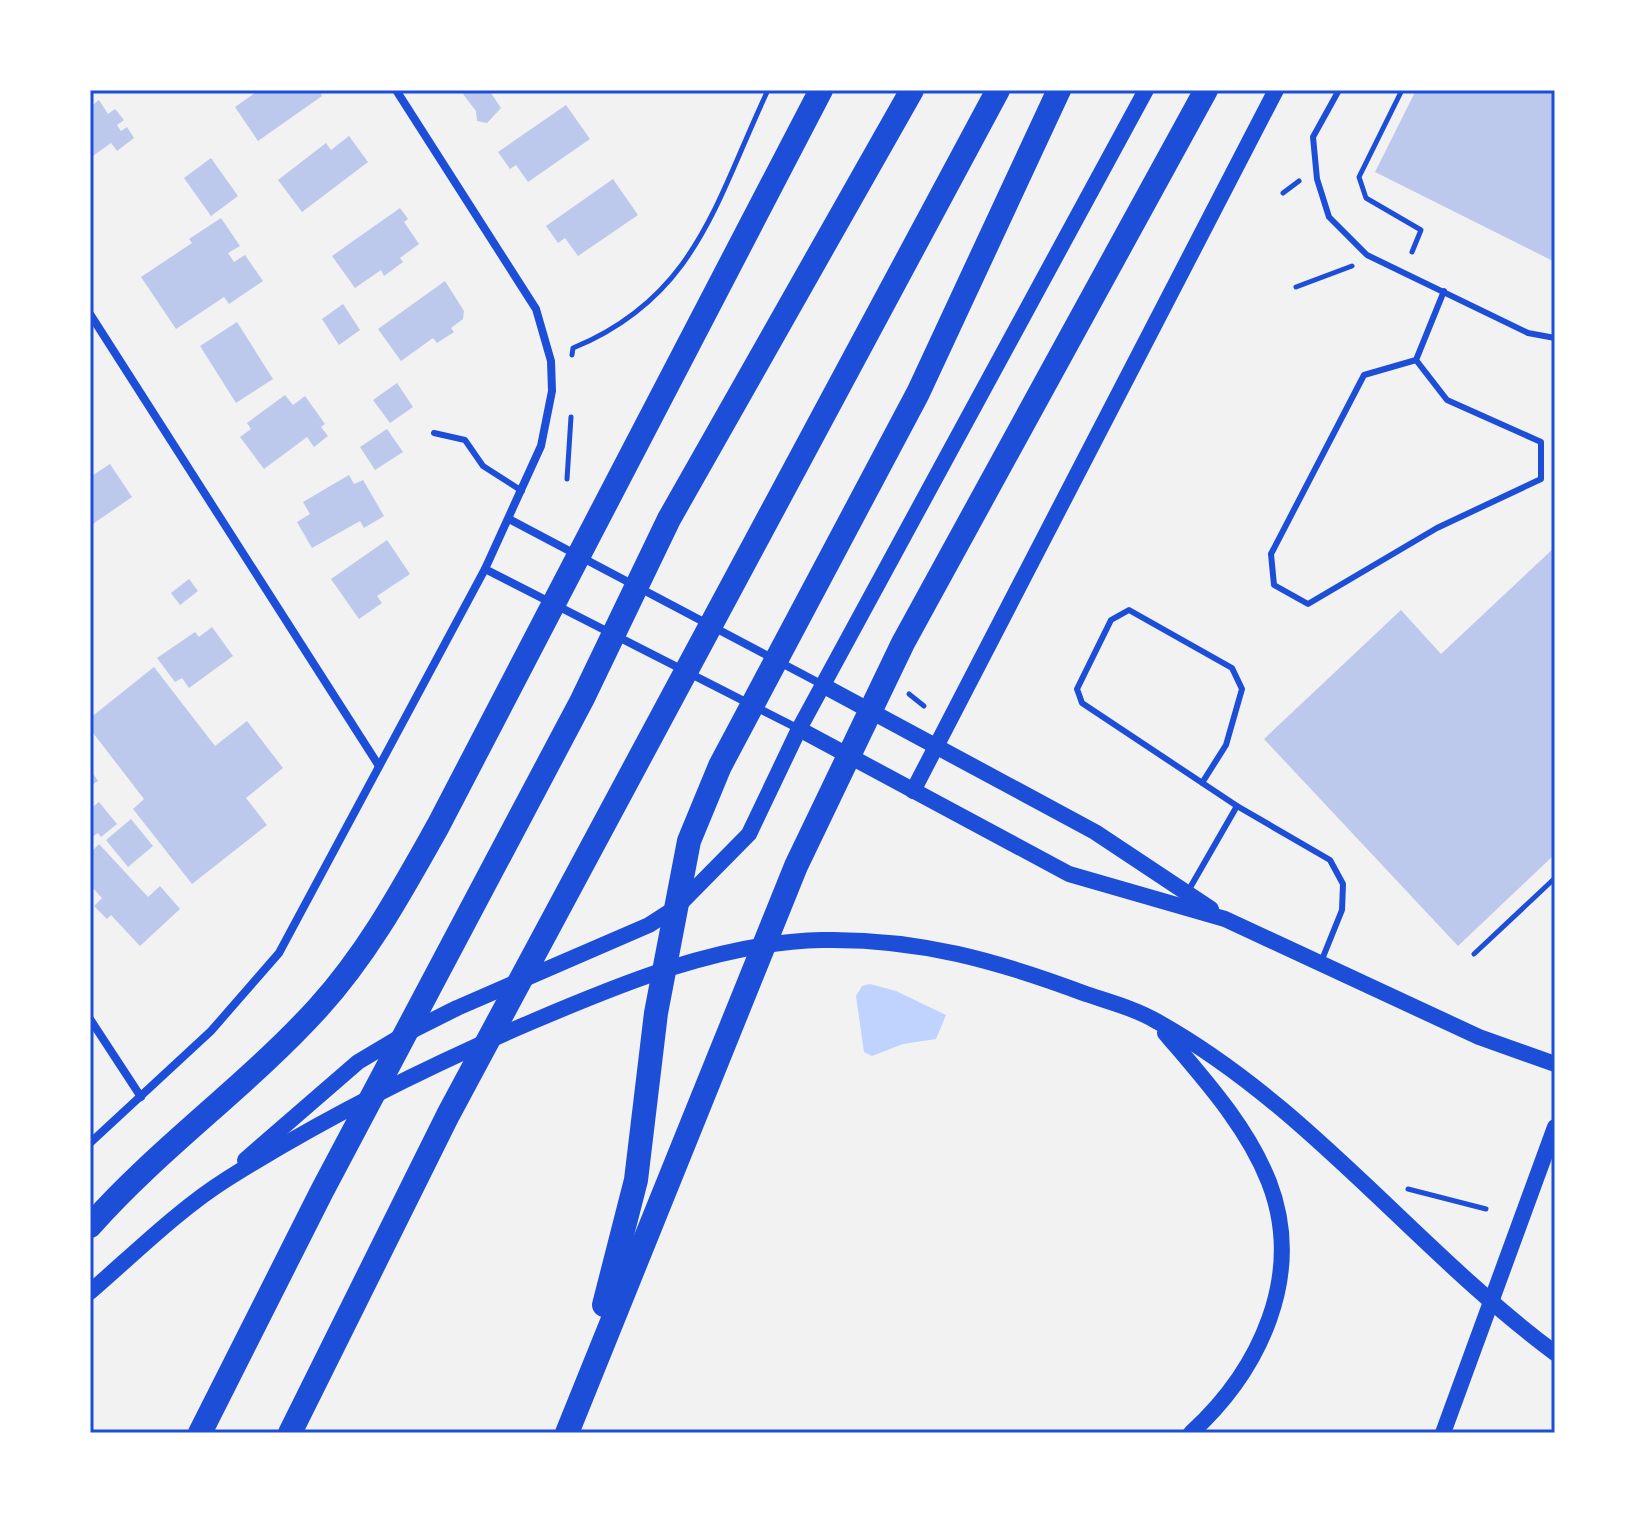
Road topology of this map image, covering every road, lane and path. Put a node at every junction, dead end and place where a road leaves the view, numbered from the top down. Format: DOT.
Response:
graph roads {
  1 [pos="396,90"];
  2 [pos="768,90"];
  3 [pos="821,90"];
  4 [pos="912,90"];
  5 [pos="998,90"];
  6 [pos="1059,90"];
  7 [pos="1146,90"];
  8 [pos="1206,90"];
  9 [pos="1276,90"];
  10 [pos="1339,90"];
  11 [pos="1402,90"];
  12 [pos="1299,181"];
  13 [pos="1283,193"];
  14 [pos="1412,252"];
  15 [pos="1373,258"];
  16 [pos="1296,287"];
  17 [pos="1444,291"];
  18 [pos="90,314"];
  19 [pos="1555,338"];
  20 [pos="1416,360"];
  21 [pos="572,361"];
  22 [pos="571,412"];
  23 [pos="434,433"];
  24 [pos="567,479"];
  25 [pos="522,491"];
  26 [pos="509,519"];
  27 [pos="485,569"];
  28 [pos="824,686"];
  29 [pos="799,729"];
  30 [pos="935,748"];
  31 [pos="379,766"];
  32 [pos="1202,783"];
  33 [pos="913,791"];
  34 [pos="1237,806"];
  35 [pos="1555,878"];
  36 [pos="1187,893"];
  37 [pos="1225,919"];
  38 [pos="1474,954"];
  39 [pos="1321,962"];
  40 [pos="90,1019"];
  41 [pos="1155,1020"];
  42 [pos="1555,1064"];
  43 [pos="141,1097"];
  44 [pos="1555,1127"];
  45 [pos="90,1143"];
  46 [pos="227,1179"];
  47 [pos="1400,1187"];
  48 [pos="1486,1209"];
  49 [pos="90,1226"];
  50 [pos="90,1292"];
  51 [pos="1548,1348"];
  52 [pos="200,1433"];
  53 [pos="290,1433"];
  54 [pos="566,1433"];
  55 [pos="1191,1433"];
  56 [pos="1443,1433"];
  1 -- 25 [label="street"];
  2 -- 21 [label="path"];
  3 -- 49 [label="highway"];
  4 -- 52 [label="highway"];
  5 -- 53 [label="highway"];
  6 -- 54 [label="highway"];
  7 -- 28 [label="main road"];
  8 -- 54 [label="highway"];
  9 -- 30 [label="main road"];
  10 -- 15 [label="lane"];
  11 -- 14 [label="path"];
  12 -- 13 [label="path"];
  15 -- 16 [label="path"];
  15 -- 17 [label="lane"];
  17 -- 19 [label="lane"];
  17 -- 20 [label="lane"];
  18 -- 31 [label="street"];
  20 -- 20 [label="lane"];
  22 -- 24 [label="path"];
  23 -- 25 [label="lane"];
  25 -- 26 [label="street"];
  26 -- 27 [label="street"];
  26 -- 28 [label="street"];
  27 -- 29 [label="street"];
  27 -- 31 [label="street"];
  28 -- 29 [label="main road"];
  28 -- 30 [label="main road"];
  29 -- 33 [label="main road"];
  29 -- 46 [label="main road"];
  30 -- 33 [label="main road"];
  30 -- 36 [label="main road"];
  31 -- 43 [label="street"];
  32 -- 32 [label="lane"];
  32 -- 34 [label="lane"];
  33 -- 37 [label="main road"];
  34 -- 36 [label="lane"];
  34 -- 39 [label="lane"];
  35 -- 38 [label="path"];
  36 -- 37 [label="main road"];
  37 -- 39 [label="main road"];
  39 -- 42 [label="main road"];
  40 -- 43 [label="street"];
  41 -- 46 [label="main road"];
  41 -- 51 [label="main road"];
  41 -- 55 [label="main road"];
  43 -- 45 [label="street"];
  44 -- 56 [label="main road"];
  46 -- 50 [label="main road"];
  47 -- 48 [label="path"];
}
